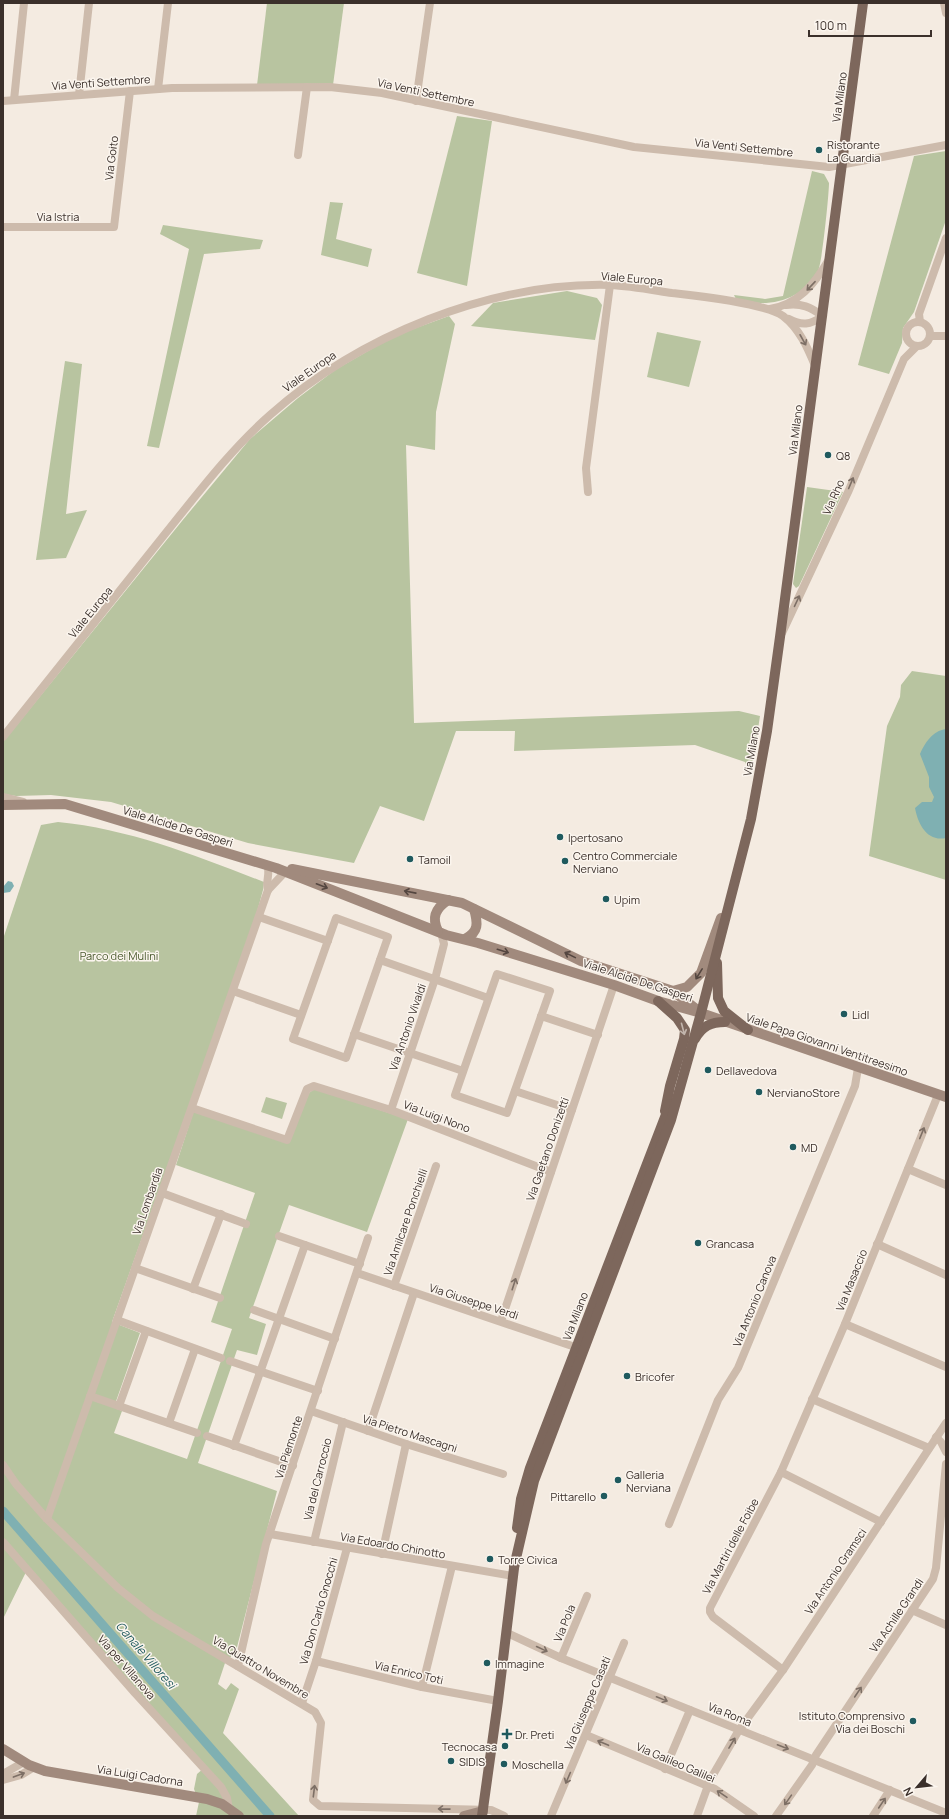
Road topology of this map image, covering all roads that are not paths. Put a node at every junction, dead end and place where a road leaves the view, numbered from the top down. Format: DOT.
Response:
graph roads {
  1 [pos="24,3"];
  2 [pos="89,3"];
  3 [pos="168,3"];
  4 [pos="430,3"];
  5 [pos="863,3"];
  6 [pos="944,3"];
  7 [pos="946,13"];
  8 [pos="307,87"];
  9 [pos="158,89"];
  10 [pos="130,91"];
  11 [pos="79,95"];
  12 [pos="14,100"];
  13 [pos="3,101"];
  14 [pos="416,101"];
  15 [pos="946,145"];
  16 [pos="298,155"];
  17 [pos="841,164"];
  18 [pos="3,227"];
  19 [pos="114,228"];
  20 [pos="946,238"];
  21 [pos="829,260"];
  22 [pos="610,285"];
  23 [pos="786,305"];
  24 [pos="770,310"];
  25 [pos="822,316"];
  26 [pos="784,317"];
  27 [pos="920,322"];
  28 [pos="931,336"];
  29 [pos="946,336"];
  30 [pos="916,347"];
  31 [pos="816,368"];
  32 [pos="588,492"];
  33 [pos="780,637"];
  34 [pos="3,737"];
  35 [pos="3,797"];
  36 [pos="36,804"];
  37 [pos="3,805"];
  38 [pos="3,811"];
  39 [pos="92,812"];
  40 [pos="742,859"];
  41 [pos="272,868"];
  42 [pos="268,890"];
  43 [pos="448,900"];
  44 [pos="474,909"];
  45 [pos="259,917"];
  46 [pos="440,932"];
  47 [pos="462,939"];
  48 [pos="328,941"];
  49 [pos="443,951"];
  50 [pos="717,951"];
  51 [pos="380,960"];
  52 [pos="435,979"];
  53 [pos="614,985"];
  54 [pos="233,991"];
  55 [pos="673,991"];
  56 [pos="488,998"];
  57 [pos="658,1001"];
  58 [pos="701,1013"];
  59 [pos="301,1015"];
  60 [pos="541,1016"];
  61 [pos="725,1022"];
  62 [pos="748,1030"];
  63 [pos="354,1034"];
  64 [pos="598,1035"];
  65 [pos="691,1045"];
  66 [pos="410,1054"];
  67 [pos="862,1069"];
  68 [pos="463,1072"];
  69 [pos="681,1080"];
  70 [pos="515,1091"];
  71 [pos="942,1096"];
  72 [pos="192,1108"];
  73 [pos="391,1110"];
  74 [pos="572,1110"];
  75 [pos="664,1117"];
  76 [pos="436,1166"];
  77 [pos="908,1169"];
  78 [pos="551,1172"];
  79 [pos="946,1185"];
  80 [pos="162,1193"];
  81 [pos="220,1214"];
  82 [pos="246,1224"];
  83 [pos="279,1236"];
  84 [pos="368,1238"];
  85 [pos="877,1244"];
  86 [pos="305,1245"];
  87 [pos="360,1264"];
  88 [pos="135,1268"];
  89 [pos="357,1273"];
  90 [pos="946,1275"];
  91 [pos="394,1286"];
  92 [pos="193,1289"];
  93 [pos="414,1292"];
  94 [pos="220,1298"];
  95 [pos="254,1310"];
  96 [pos="278,1319"];
  97 [pos="117,1320"];
  98 [pos="501,1321"];
  99 [pos="845,1324"];
  100 [pos="146,1331"];
  101 [pos="335,1339"];
  102 [pos="195,1349"];
  103 [pos="580,1349"];
  104 [pos="946,1367"];
  105 [pos="260,1371"];
  106 [pos="318,1391"];
  107 [pos="90,1396"];
  108 [pos="812,1399"];
  109 [pos="119,1406"];
  110 [pos="311,1411"];
  111 [pos="343,1422"];
  112 [pos="169,1423"];
  113 [pos="946,1423"];
  114 [pos="368,1431"];
  115 [pos="197,1433"];
  116 [pos="207,1436"];
  117 [pos="936,1437"];
  118 [pos="406,1444"];
  119 [pos="234,1446"];
  120 [pos="929,1448"];
  121 [pos="946,1452"];
  122 [pos="946,1464"];
  123 [pos="3,1465"];
  124 [pos="293,1466"];
  125 [pos="781,1472"];
  126 [pos="503,1474"];
  127 [pos="47,1519"];
  128 [pos="881,1522"];
  129 [pos="669,1524"];
  130 [pos="944,1525"];
  131 [pos="270,1534"];
  132 [pos="3,1542"];
  133 [pos="314,1542"];
  134 [pos="347,1548"];
  135 [pos="382,1554"];
  136 [pos="452,1566"];
  137 [pos="514,1571"];
  138 [pos="587,1596"];
  139 [pos="912,1610"];
  140 [pos="946,1625"];
  141 [pos="507,1633"];
  142 [pos="624,1643"];
  143 [pos="561,1658"];
  144 [pos="316,1661"];
  145 [pos="238,1666"];
  146 [pos="783,1670"];
  147 [pos="611,1678"];
  148 [pos="422,1687"];
  149 [pos="498,1701"];
  150 [pos="302,1703"];
  151 [pos="690,1710"];
  152 [pos="739,1730"];
  153 [pos="586,1735"];
  154 [pos="3,1749"];
  155 [pos="814,1760"];
  156 [pos="24,1762"];
  157 [pos="34,1768"];
  158 [pos="665,1769"];
  159 [pos="3,1774"];
  160 [pos="3,1780"];
  161 [pos="708,1786"];
  162 [pos="890,1790"];
  163 [pos="229,1808"];
  164 [pos="483,1813"];
  165 [pos="946,1813"];
  166 [pos="239,1816"];
  167 [pos="464,1816"];
  168 [pos="504,1816"];
  169 [pos="551,1816"];
  170 [pos="697,1816"];
  171 [pos="754,1816"];
  172 [pos="776,1816"];
  173 [pos="873,1816"];
  1 -- 12 [label="street"];
  2 -- 11 [label="street"];
  3 -- 9 [label="street"];
  4 -- 14 [label="street"];
  5 -- 17 [label="main road, Via Milano"];
  6 -- 7 [label="street"];
  8 -- 9 [label="street, Via Venti Settembre"];
  8 -- 14 [label="street, Via Venti Settembre"];
  8 -- 16 [label="street"];
  9 -- 10 [label="street, Via Venti Settembre"];
  10 -- 11 [label="street, Via Venti Settembre"];
  10 -- 19 [label="street, Via Goito"];
  11 -- 12 [label="street, Via Venti Settembre"];
  12 -- 13 [label="street, Via Venti Settembre"];
  14 -- 17 [label="street, Via Venti Settembre"];
  15 -- 17 [label="street, Via Venti Settembre"];
  17 -- 21 [label="main road, Via Milano"];
  18 -- 19 [label="street, Via Istria"];
  20 -- 27 [label="street"];
  21 -- 23 [label="street, Viale Europa, one-way"];
  21 -- 25 [label="main road, Via Milano"];
  22 -- 24 [label="street, Viale Europa"];
  22 -- 32 [label="street"];
  22 -- 34 [label="street, Viale Europa"];
  23 -- 24 [label="street, Viale Europa"];
  23 -- 25 [label="street"];
  24 -- 26 [label="street, Viale Europa"];
  25 -- 26 [label="street"];
  25 -- 31 [label="main road, Via Milano"];
  26 -- 31 [label="street, Viale Europa, one-way"];
  27 -- 28 [label="street"];
  27 -- 30 [label="street"];
  28 -- 29 [label="street"];
  28 -- 30 [label="street, Via Rho"];
  33 -- 30 [label="street, Via Rho, one-way"];
  31 -- 33 [label="main road, Via Milano"];
  33 -- 40 [label="main road, Via Milano"];
  35 -- 36 [label="street"];
  36 -- 37 [label="street, Viale Alcide De Gasperi"];
  36 -- 39 [label="street, Viale Alcide De Gasperi"];
  38 -- 39 [label="street, Viale Alcide De Gasperi"];
  39 -- 41 [label="street, Viale Alcide De Gasperi"];
  40 -- 50 [label="main road, Via Milano"];
  40 -- 55 [label="street, Via Milano, one-way"];
  41 -- 42 [label="street, Via Lombardia"];
  41 -- 42 [label="street, Via Lombardia"];
  43 -- 41 [label="street, Viale Alcide De Gasperi, one-way"];
  41 -- 46 [label="street, Viale Alcide De Gasperi, one-way"];
  42 -- 45 [label="street, Via Lombardia"];
  43 -- 44 [label="street, Viale Alcide De Gasperi"];
  43 -- 46 [label="street"];
  44 -- 47 [label="street"];
  55 -- 44 [label="street, Viale Alcide De Gasperi, one-way"];
  45 -- 48 [label="street"];
  45 -- 54 [label="street, Via Lombardia"];
  46 -- 47 [label="street, Viale Alcide De Gasperi"];
  46 -- 49 [label="street, Via Antonio Vivaldi"];
  47 -- 49 [label="street"];
  47 -- 53 [label="street, Viale Alcide De Gasperi, one-way"];
  48 -- 51 [label="street"];
  48 -- 59 [label="street"];
  49 -- 52 [label="street, Via Antonio Vivaldi"];
  50 -- 58 [label="main road, Via Milano"];
  50 -- 62 [label="main road"];
  51 -- 52 [label="street"];
  51 -- 63 [label="street"];
  52 -- 56 [label="street"];
  52 -- 66 [label="street, Via Antonio Vivaldi"];
  53 -- 57 [label="street, Viale Alcide De Gasperi"];
  53 -- 64 [label="street, Via Gaetano Donizetti"];
  54 -- 59 [label="street"];
  54 -- 72 [label="street, Via Lombardia"];
  55 -- 58 [label="street, Viale Alcide De Gasperi"];
  56 -- 60 [label="street"];
  56 -- 68 [label="street"];
  57 -- 58 [label="street, Viale Alcide De Gasperi"];
  57 -- 75 [label="main road, one-way"];
  58 -- 61 [label="street, Viale Papa Giovanni Ventitreesimo"];
  58 -- 65 [label="main road, Via Milano"];
  59 -- 63 [label="street"];
  60 -- 64 [label="street"];
  60 -- 70 [label="street"];
  61 -- 62 [label="street, Viale Papa Giovanni Ventitreesimo"];
  61 -- 65 [label="main road"];
  62 -- 67 [label="street, Viale Papa Giovanni Ventitreesimo"];
  63 -- 66 [label="street"];
  64 -- 74 [label="street, Via Gaetano Donizetti"];
  65 -- 69 [label="main road, Via Milano"];
  66 -- 68 [label="street"];
  66 -- 73 [label="street, Via Antonio Vivaldi"];
  67 -- 71 [label="street, Viale Papa Giovanni Ventitreesimo"];
  67 -- 129 [label="street, Via Antonio Canova"];
  68 -- 70 [label="street"];
  69 -- 75 [label="main road, Via Milano"];
  69 -- 103 [label="main road, Via Milano"];
  70 -- 74 [label="street"];
  77 -- 71 [label="street, Via Masaccio, one-way"];
  72 -- 73 [label="street, Via Luigi Nono"];
  72 -- 80 [label="street, Via Lombardia"];
  73 -- 78 [label="street, Via Luigi Nono"];
  74 -- 78 [label="street, Via Gaetano Donizetti"];
  75 -- 103 [label="main road, Via Milano"];
  76 -- 91 [label="street, Via Amilcare Ponchielli"];
  77 -- 79 [label="street"];
  77 -- 85 [label="street, Via Masaccio"];
  98 -- 78 [label="street, Via Gaetano Donizetti, one-way"];
  80 -- 81 [label="street"];
  80 -- 88 [label="street, Via Lombardia"];
  81 -- 82 [label="street"];
  81 -- 92 [label="street"];
  83 -- 86 [label="street"];
  84 -- 87 [label="street, Via Piemonte"];
  85 -- 90 [label="street"];
  85 -- 99 [label="street, Via Masaccio"];
  86 -- 87 [label="street"];
  86 -- 96 [label="street"];
  87 -- 89 [label="street, Via Piemonte"];
  88 -- 92 [label="street"];
  88 -- 97 [label="street, Via Lombardia"];
  89 -- 91 [label="street, Via Giuseppe Verdi"];
  89 -- 101 [label="street, Via Piemonte"];
  91 -- 93 [label="street, Via Giuseppe Verdi"];
  92 -- 94 [label="street"];
  93 -- 98 [label="street, Via Giuseppe Verdi"];
  93 -- 114 [label="street"];
  95 -- 96 [label="street"];
  96 -- 101 [label="street"];
  96 -- 105 [label="street"];
  97 -- 100 [label="street"];
  97 -- 107 [label="street, Via Lombardia"];
  98 -- 103 [label="street, Via Giuseppe Verdi"];
  99 -- 104 [label="street"];
  99 -- 108 [label="street, Via Masaccio"];
  100 -- 102 [label="street"];
  100 -- 109 [label="street"];
  101 -- 106 [label="street, Via Piemonte"];
  102 -- 105 [label="street"];
  102 -- 112 [label="street"];
  103 -- 137 [label="main road, Via Milano"];
  105 -- 106 [label="street"];
  105 -- 119 [label="street"];
  106 -- 110 [label="street, Via Piemonte"];
  107 -- 109 [label="street"];
  107 -- 127 [label="street, Via Lombardia"];
  108 -- 120 [label="street"];
  108 -- 125 [label="street, Via Masaccio"];
  109 -- 112 [label="street"];
  110 -- 111 [label="street, Via Pietro Mascagni"];
  110 -- 124 [label="street, Via Piemonte"];
  111 -- 114 [label="street, Via Pietro Mascagni"];
  111 -- 133 [label="street, Via del Carroccio"];
  112 -- 115 [label="street"];
  113 -- 117 [label="street, Via Antonio Gramsci"];
  114 -- 118 [label="street, Via Pietro Mascagni"];
  116 -- 119 [label="street"];
  117 -- 120 [label="street, Via Antonio Gramsci"];
  117 -- 121 [label="street"];
  118 -- 126 [label="street, Via Pietro Mascagni"];
  118 -- 135 [label="street"];
  119 -- 124 [label="street"];
  120 -- 128 [label="street, Via Antonio Gramsci"];
  122 -- 130 [label="street, Via Achille Grandi"];
  123 -- 127 [label="street, Via Quattro Novembre"];
  124 -- 131 [label="street, Via Piemonte"];
  125 -- 128 [label="street"];
  125 -- 146 [label="street, Via Martiri delle Foibe"];
  127 -- 145 [label="street, Via Quattro Novembre"];
  128 -- 146 [label="street, Via Antonio Gramsci"];
  130 -- 139 [label="street, Via Achille Grandi"];
  131 -- 133 [label="street, Via Edoardo Chinotto"];
  131 -- 145 [label="street, Via Piemonte"];
  132 -- 163 [label="street, Via per Villanova"];
  133 -- 134 [label="street, Via Edoardo Chinotto"];
  134 -- 135 [label="street, Via Edoardo Chinotto"];
  134 -- 144 [label="street, Via Don Carlo Gnocchi"];
  135 -- 136 [label="street, Via Edoardo Chinotto"];
  136 -- 137 [label="street, Via Edoardo Chinotto"];
  136 -- 148 [label="street"];
  137 -- 141 [label="main road, Via Milano"];
  138 -- 143 [label="street, Via Pola"];
  139 -- 140 [label="street"];
  155 -- 139 [label="street, Via Achille Grandi, one-way"];
  141 -- 143 [label="street, Via Roma, one-way"];
  141 -- 149 [label="main road, Via Milano"];
  142 -- 147 [label="street, Via Giuseppe Casati"];
  143 -- 147 [label="street, Via Roma"];
  144 -- 148 [label="street, Via Enrico Toti"];
  144 -- 150 [label="street, Via Don Carlo Gnocchi"];
  145 -- 150 [label="street, Via Quattro Novembre"];
  146 -- 152 [label="street, Via Antonio Gramsci"];
  147 -- 151 [label="street, Via Roma, one-way"];
  147 -- 153 [label="street, Via Giuseppe Casati"];
  148 -- 149 [label="street, Via Enrico Toti"];
  149 -- 164 [label="main road, Via Milano"];
  164 -- 150 [label="street, Via Quattro Novembre, one-way"];
  151 -- 152 [label="street, Via Roma"];
  151 -- 158 [label="street"];
  152 -- 155 [label="street, Via Roma, one-way"];
  161 -- 152 [label="street, Via Antonio Gramsci, one-way"];
  158 -- 153 [label="street, Via Galileo Galilei, one-way"];
  153 -- 169 [label="street, Via Giuseppe Casati, one-way"];
  154 -- 156 [label="street, Via Luigi Cadorna"];
  155 -- 162 [label="street, Via Roma"];
  155 -- 172 [label="street, Via Achille Grandi, one-way"];
  156 -- 157 [label="street, Via Luigi Cadorna"];
  156 -- 159 [label="street"];
  160 -- 157 [label="street, one-way"];
  157 -- 163 [label="street, Via Luigi Cadorna"];
  158 -- 161 [label="street, Via Galileo Galilei"];
  161 -- 170 [label="street, Via Antonio Gramsci"];
  171 -- 161 [label="street, Via Galileo Galilei, one-way"];
  162 -- 165 [label="street, Via Roma"];
  173 -- 162 [label="street, one-way"];
  163 -- 166 [label="street, Via Luigi Cadorna"];
  164 -- 167 [label="street"];
  164 -- 168 [label="street"];
}
